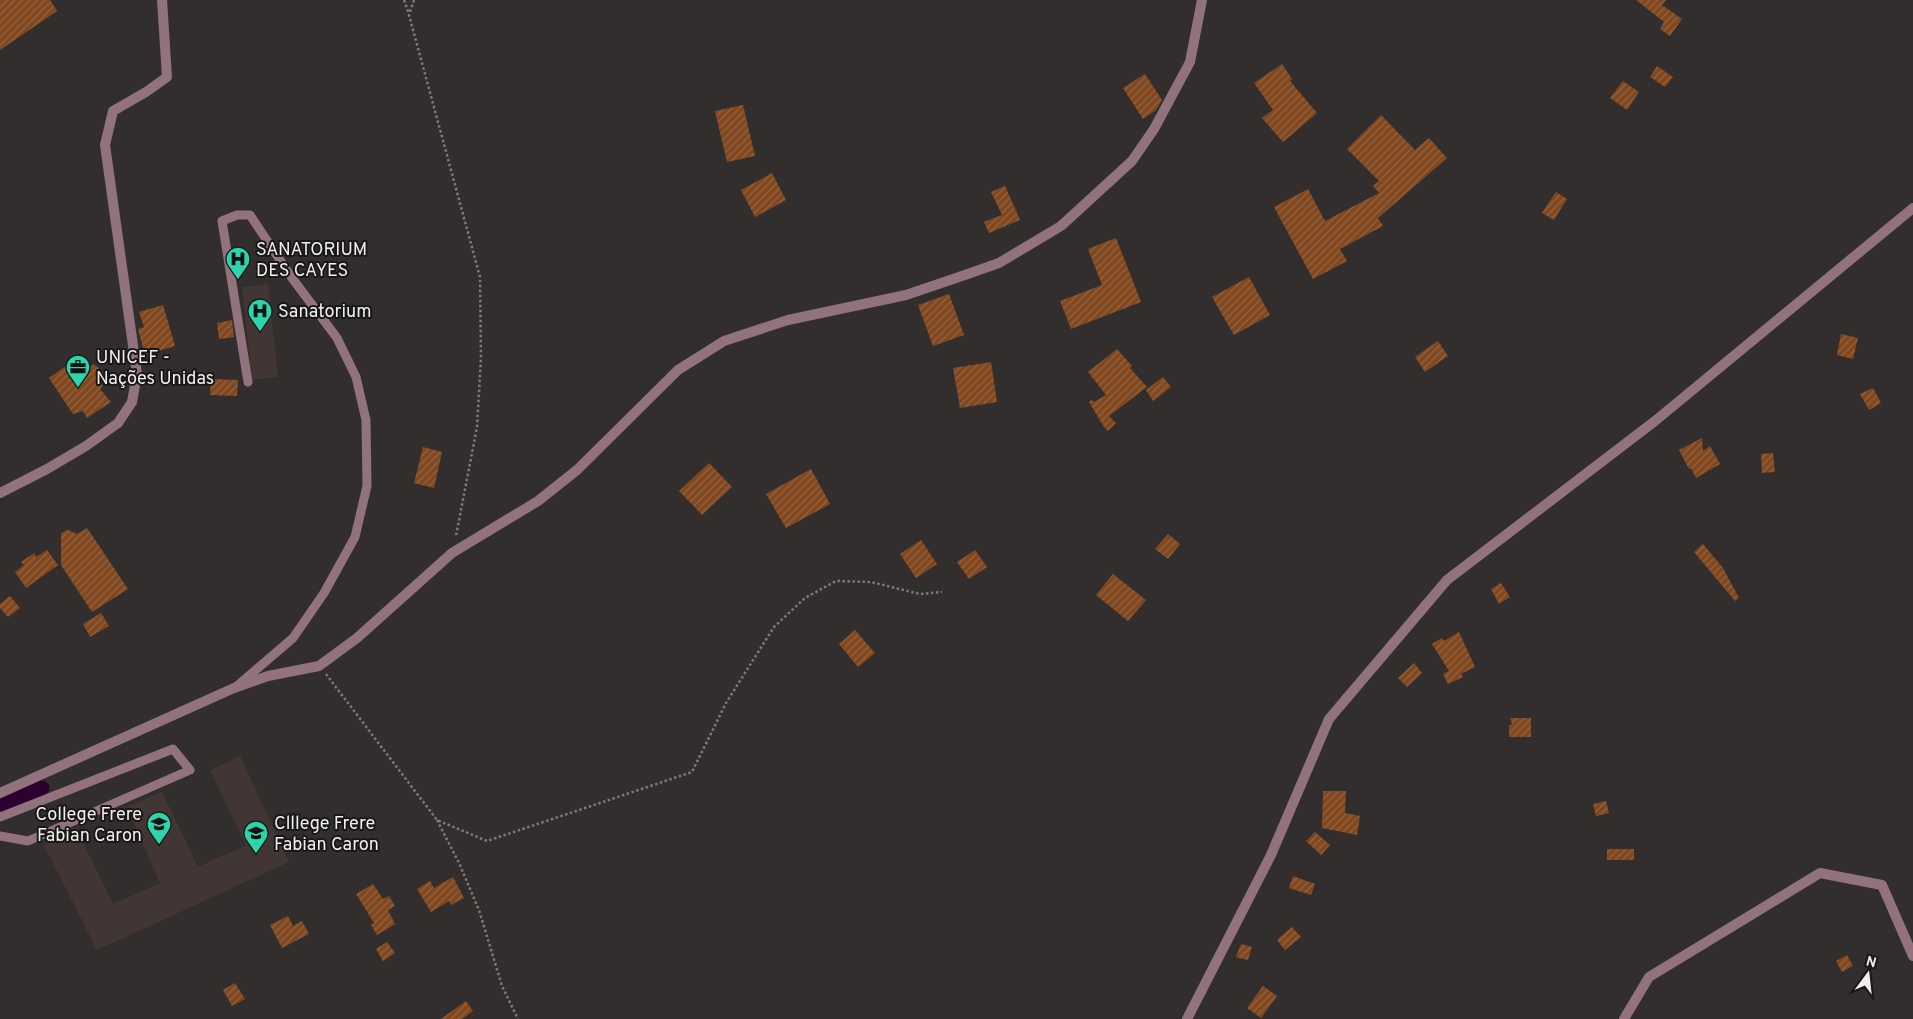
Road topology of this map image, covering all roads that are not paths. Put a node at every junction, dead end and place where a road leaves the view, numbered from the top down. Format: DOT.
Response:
graph roads {
  1 [pos="162,0"];
  2 [pos="1202,0"];
  3 [pos="1913,208"];
  4 [pos="248,382"];
  5 [pos="0,493"];
  6 [pos="234,688"];
  7 [pos="0,793"];
  8 [pos="0,817"];
  9 [pos="0,836"];
  10 [pos="1913,956"];
  11 [pos="1187,1019"];
  12 [pos="1624,1019"];
  1 -- 5 [label="street"];
  2 -- 6 [label="street"];
  3 -- 11 [label="street"];
  4 -- 6 [label="lane"];
  6 -- 7 [label="street"];
  8 -- 9 [label="lane"];
  10 -- 12 [label="street"];
}
